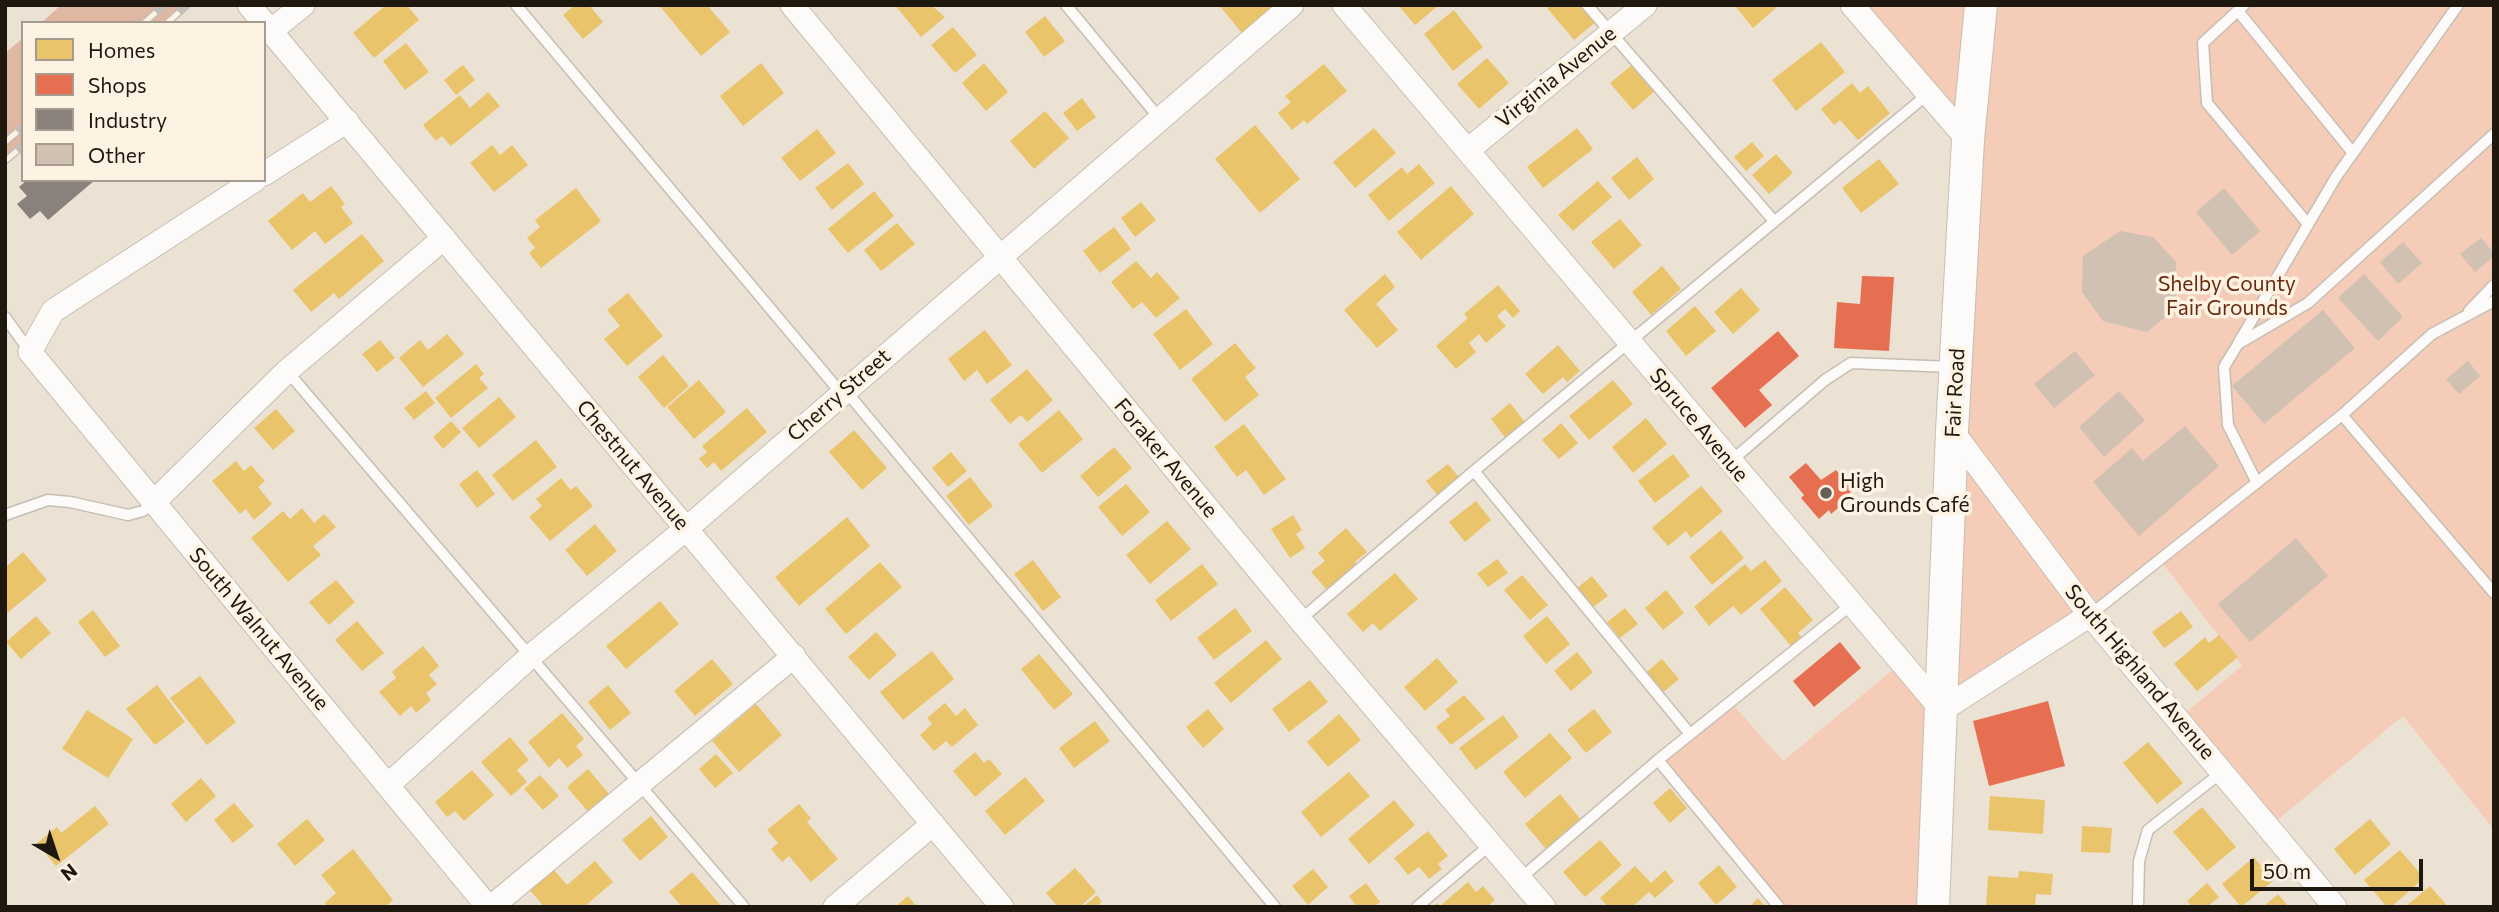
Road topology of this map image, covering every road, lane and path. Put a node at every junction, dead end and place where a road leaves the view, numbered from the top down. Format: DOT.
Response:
graph roads {
  1 [pos="249,5"];
  2 [pos="303,5"];
  3 [pos="516,5"];
  4 [pos="792,5"];
  5 [pos="1066,5"];
  6 [pos="1292,5"];
  7 [pos="1343,5"];
  8 [pos="1587,5"];
  9 [pos="1645,5"];
  10 [pos="1852,5"];
  11 [pos="1982,5"];
  12 [pos="2458,5"];
  13 [pos="2241,8"];
  14 [pos="262,21"];
  15 [pos="266,26"];
  16 [pos="1610,33"];
  17 [pos="1928,94"];
  18 [pos="1160,119"];
  19 [pos="347,121"];
  20 [pos="2494,134"];
  21 [pos="1969,140"];
  22 [pos="1468,150"];
  23 [pos="2353,153"];
  24 [pos="266,173"];
  25 [pos="252,182"];
  26 [pos="1774,221"];
  27 [pos="2308,224"];
  28 [pos="444,238"];
  29 [pos="1000,257"];
  30 [pos="2494,285"];
  31 [pos="2494,301"];
  32 [pos="5,317"];
  33 [pos="2461,319"];
  34 [pos="1629,342"];
  35 [pos="2238,344"];
  36 [pos="30,352"];
  37 [pos="1956,367"];
  38 [pos="287,371"];
  39 [pos="843,392"];
  40 [pos="2342,415"];
  41 [pos="1952,430"];
  42 [pos="1730,462"];
  43 [pos="1474,471"];
  44 [pos="2257,483"];
  45 [pos="154,502"];
  46 [pos="5,515"];
  47 [pos="686,528"];
  48 [pos="2494,593"];
  49 [pos="1851,605"];
  50 [pos="2090,615"];
  51 [pos="1300,620"];
  52 [pos="532,655"];
  53 [pos="794,656"];
  54 [pos="1942,710"];
  55 [pos="1689,734"];
  56 [pos="1658,760"];
  57 [pos="2223,771"];
  58 [pos="642,784"];
  59 [pos="388,785"];
  60 [pos="933,824"];
  61 [pos="1491,844"];
  62 [pos="1521,878"];
  63 [pos="489,907"];
  64 [pos="744,907"];
  65 [pos="835,907"];
  66 [pos="1002,907"];
  67 [pos="1275,907"];
  68 [pos="1417,907"];
  69 [pos="1544,907"];
  70 [pos="1779,907"];
  71 [pos="1933,907"];
  72 [pos="2138,907"];
  73 [pos="2335,907"];
  1 -- 14 [label="street, Chestnut Avenue"];
  2 -- 15 [label="street"];
  3 -- 39 [label="lane"];
  4 -- 29 [label="street, Foraker Avenue"];
  5 -- 18 [label="lane"];
  6 -- 18 [label="street, Cherry Street"];
  7 -- 22 [label="street, Spruce Avenue"];
  8 -- 16 [label="lane"];
  9 -- 16 [label="street, Virginia Avenue"];
  10 -- 17 [label="street"];
  11 -- 21 [label="main road, Fair Road"];
  12 -- 23 [label="lane"];
  13 -- 23 [label="lane"];
  13 -- 27 [label="lane"];
  15 -- 19 [label="street, Chestnut Avenue"];
  16 -- 22 [label="street, Virginia Avenue"];
  16 -- 26 [label="lane"];
  17 -- 21 [label="street"];
  17 -- 26 [label="lane"];
  18 -- 29 [label="street, Cherry Street"];
  19 -- 24 [label="street"];
  19 -- 28 [label="street, Chestnut Avenue"];
  20 -- 35 [label="lane"];
  21 -- 37 [label="main road, Fair Road"];
  22 -- 34 [label="street, Spruce Avenue"];
  23 -- 27 [label="lane"];
  25 -- 36 [label="street"];
  26 -- 34 [label="lane"];
  27 -- 35 [label="lane"];
  28 -- 38 [label="street"];
  28 -- 47 [label="street, Chestnut Avenue"];
  29 -- 39 [label="street, Cherry Street"];
  29 -- 51 [label="street, Foraker Avenue"];
  30 -- 33 [label="lane"];
  31 -- 33 [label="lane"];
  32 -- 36 [label="lane"];
  33 -- 40 [label="lane"];
  34 -- 42 [label="street, Spruce Avenue"];
  34 -- 43 [label="lane"];
  35 -- 44 [label="lane"];
  36 -- 45 [label="street, South Walnut Avenue"];
  37 -- 41 [label="main road, Fair Road"];
  37 -- 42 [label="lane"];
  38 -- 45 [label="street"];
  38 -- 52 [label="lane"];
  39 -- 47 [label="street, Cherry Street"];
  39 -- 67 [label="lane"];
  40 -- 44 [label="lane"];
  40 -- 48 [label="lane"];
  41 -- 50 [label="street, South Highland Avenue"];
  41 -- 54 [label="main road, Fair Road"];
  42 -- 49 [label="street, Spruce Avenue"];
  43 -- 51 [label="lane"];
  43 -- 55 [label="lane"];
  44 -- 50 [label="lane"];
  45 -- 46 [label="lane"];
  45 -- 59 [label="street, South Walnut Avenue"];
  47 -- 52 [label="street, Cherry Street"];
  47 -- 53 [label="street, Chestnut Avenue"];
  49 -- 54 [label="street, Spruce Avenue"];
  49 -- 55 [label="lane"];
  50 -- 54 [label="street"];
  50 -- 57 [label="street, South Highland Avenue"];
  51 -- 61 [label="street, Foraker Avenue"];
  52 -- 58 [label="lane"];
  52 -- 59 [label="street, Cherry Street"];
  53 -- 58 [label="street"];
  53 -- 60 [label="street, Chestnut Avenue"];
  54 -- 71 [label="main road, Fair Road"];
  55 -- 56 [label="lane"];
  56 -- 62 [label="lane"];
  56 -- 70 [label="lane"];
  57 -- 72 [label="lane"];
  57 -- 73 [label="street, South Highland Avenue"];
  58 -- 63 [label="street"];
  58 -- 64 [label="lane"];
  59 -- 63 [label="street, South Walnut Avenue"];
  60 -- 65 [label="street"];
  60 -- 66 [label="street, Chestnut Avenue"];
  61 -- 62 [label="street, Foraker Avenue"];
  61 -- 68 [label="lane"];
  62 -- 69 [label="street, Foraker Avenue"];
}
